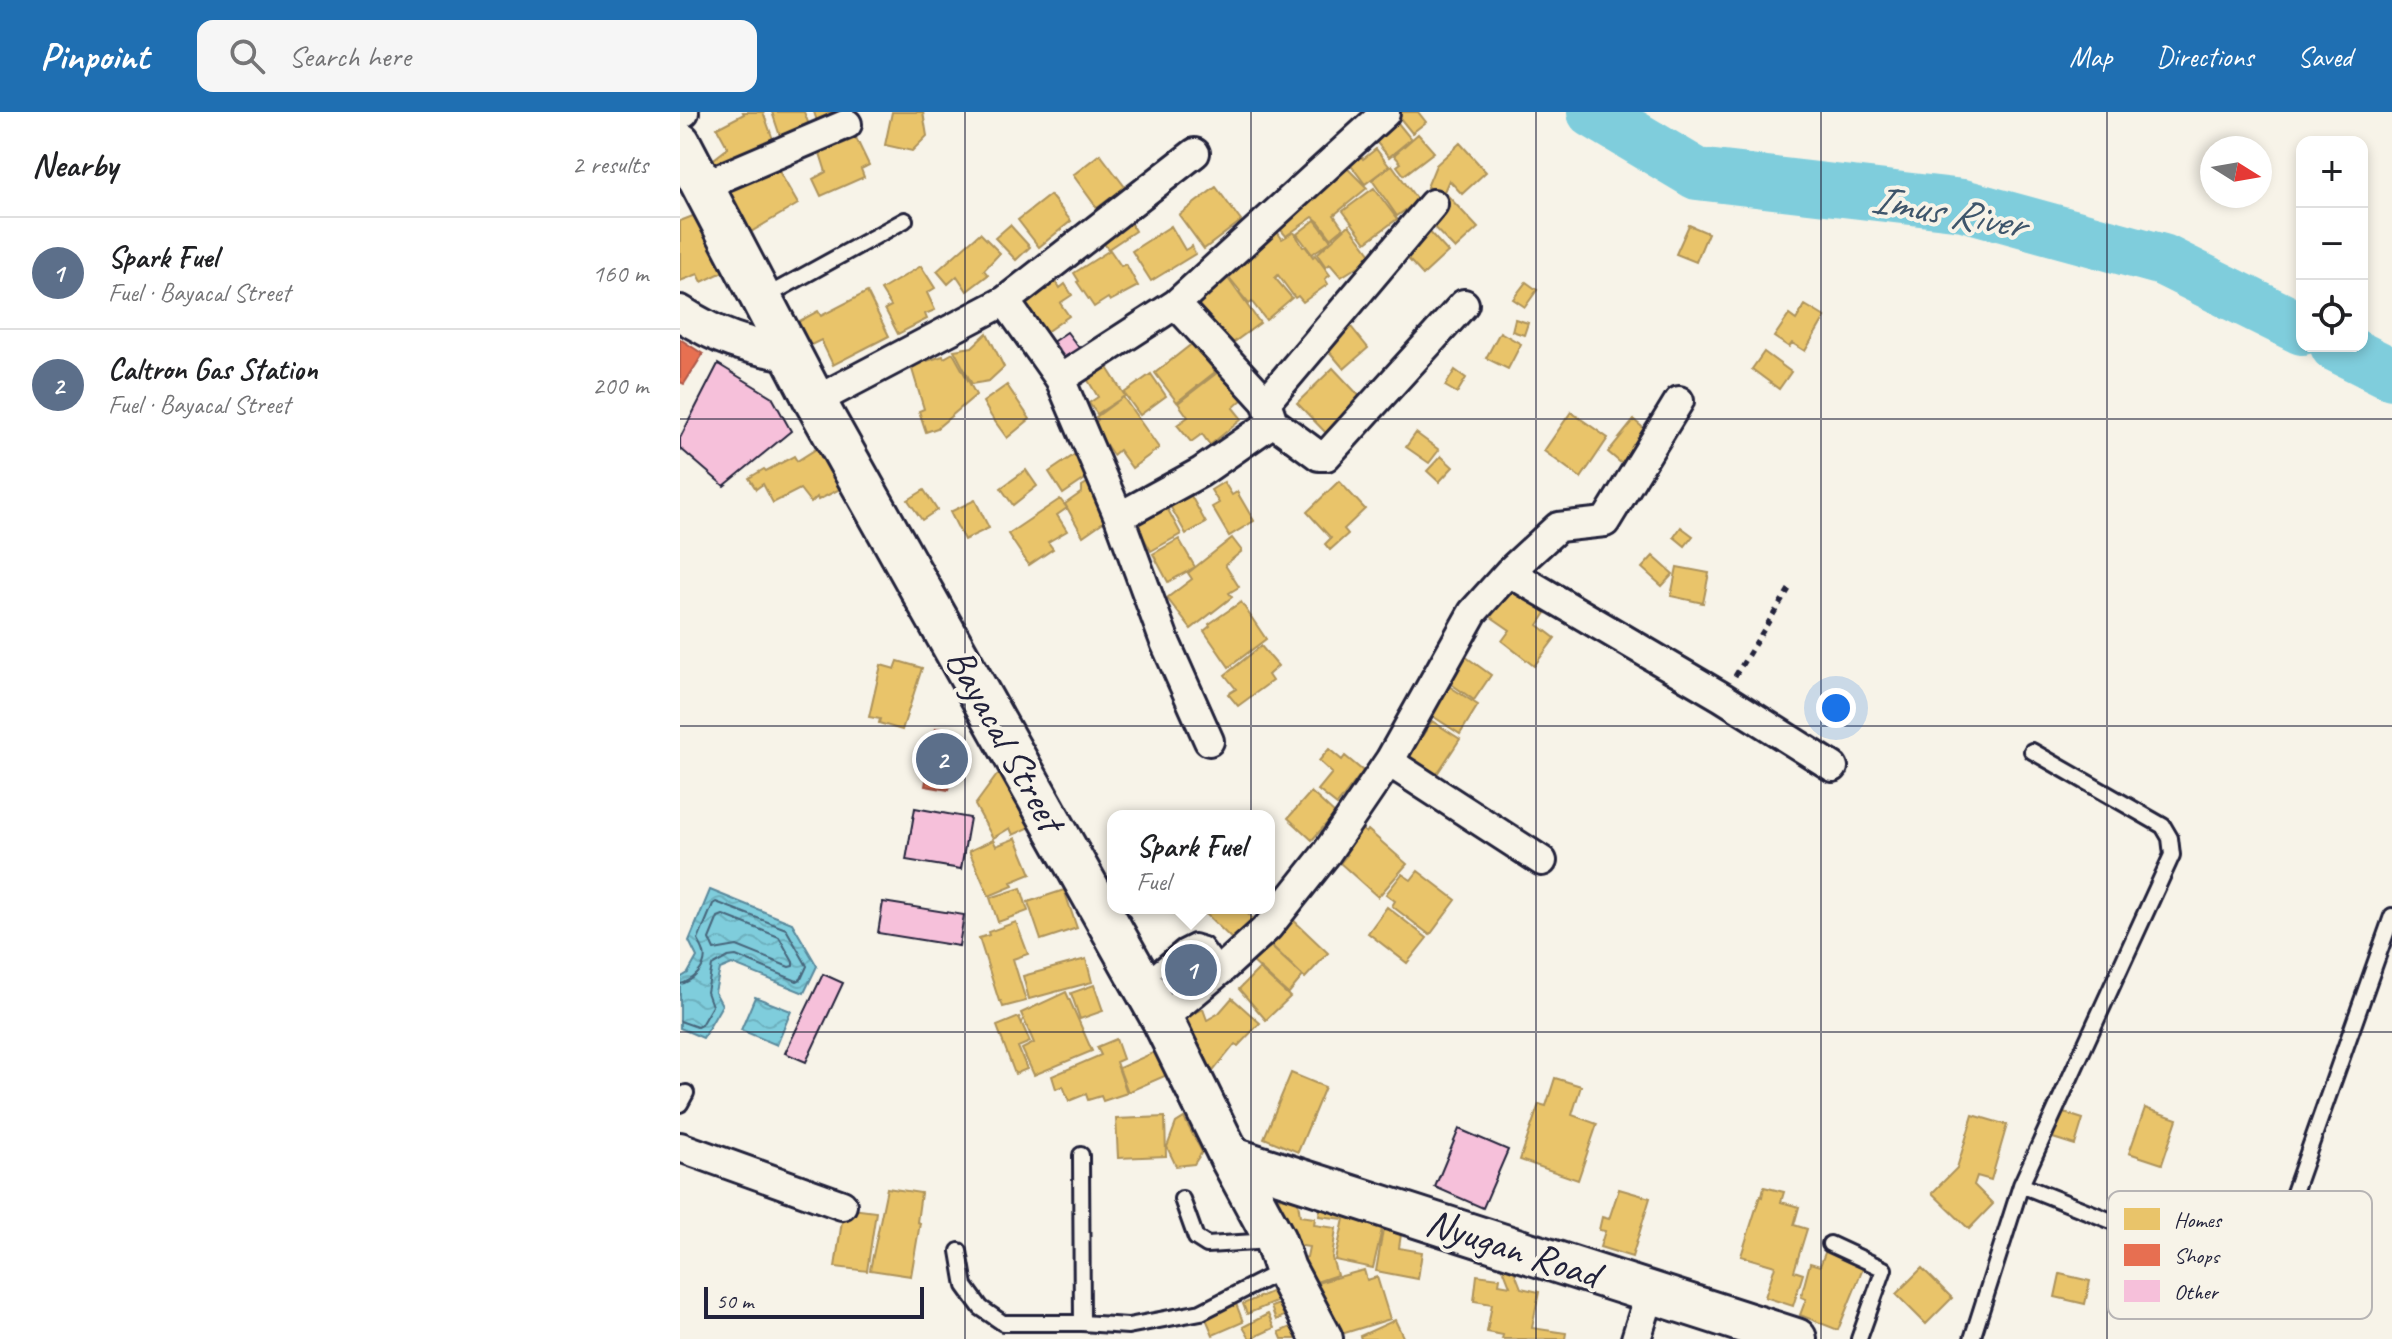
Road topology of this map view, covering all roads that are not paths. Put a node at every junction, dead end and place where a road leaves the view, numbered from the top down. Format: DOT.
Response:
graph roads {
  1 [pos="1385,113"];
  2 [pos="847,124"];
  3 [pos="680,143"];
  4 [pos="1195,153"];
  5 [pos="702,186"];
  6 [pos="1433,204"];
  7 [pos="905,220"];
  8 [pos="761,299"];
  9 [pos="1005,301"];
  10 [pos="1176,304"];
  11 [pos="1464,304"];
  12 [pos="680,313"];
  13 [pos="790,353"];
  14 [pos="1060,379"];
  15 [pos="815,401"];
  16 [pos="1679,401"];
  17 [pos="1270,412"];
  18 [pos="1119,517"];
  19 [pos="1509,572"];
  20 [pos="1209,741"];
  21 [pos="2032,751"];
  22 [pos="1390,760"];
  23 [pos="1833,767"];
  24 [pos="1542,861"];
  25 [pos="2392,916"];
  26 [pos="1222,969"];
  27 [pos="1141,983"];
  28 [pos="1162,1019"];
  29 [pos="680,1147"];
  30 [pos="1081,1155"];
  31 [pos="1230,1157"];
  32 [pos="2021,1185"];
  33 [pos="2295,1191"];
  34 [pos="1182,1199"];
  35 [pos="842,1205"];
  36 [pos="2108,1220"];
  37 [pos="1830,1244"];
  38 [pos="959,1251"];
  39 [pos="1280,1255"];
  40 [pos="1651,1291"];
  41 [pos="1082,1323"];
  42 [pos="1322,1339"];
  43 [pos="1636,1339"];
  44 [pos="1796,1339"];
  45 [pos="1859,1339"];
  46 [pos="1972,1339"];
  1 -- 10 [label="street"];
  2 -- 5 [label="street"];
  3 -- 5 [label="main road, Bayacal Street"];
  4 -- 9 [label="street"];
  5 -- 8 [label="main road, Bayacal Street"];
  6 -- 17 [label="street"];
  7 -- 8 [label="lane"];
  8 -- 13 [label="main road, Bayacal Street"];
  9 -- 14 [label="street"];
  9 -- 15 [label="street"];
  10 -- 14 [label="street"];
  10 -- 17 [label="street"];
  11 -- 17 [label="street"];
  12 -- 13 [label="street"];
  13 -- 15 [label="main road, Bayacal Street"];
  14 -- 18 [label="street"];
  15 -- 27 [label="main road, Bayacal Street"];
  16 -- 19 [label="street"];
  17 -- 18 [label="street"];
  18 -- 20 [label="street"];
  19 -- 22 [label="street"];
  19 -- 23 [label="street"];
  21 -- 32 [label="lane"];
  22 -- 24 [label="street"];
  22 -- 26 [label="street"];
  25 -- 33 [label="lane"];
  26 -- 27 [label="lane"];
  26 -- 28 [label="street"];
  27 -- 28 [label="main road, Bayacal Street"];
  28 -- 31 [label="main road, Bayacal Street"];
  29 -- 35 [label="street"];
  30 -- 41 [label="lane"];
  31 -- 39 [label="main road, Bayacal Street"];
  31 -- 40 [label="main road, Nyugan Road"];
  32 -- 36 [label="lane"];
  32 -- 46 [label="lane"];
  34 -- 39 [label="lane"];
  37 -- 45 [label="lane"];
  38 -- 41 [label="lane"];
  39 -- 41 [label="lane"];
  39 -- 42 [label="main road, Bayacal Street"];
  40 -- 43 [label="street"];
  40 -- 44 [label="main road, Nyugan Road"];
}
